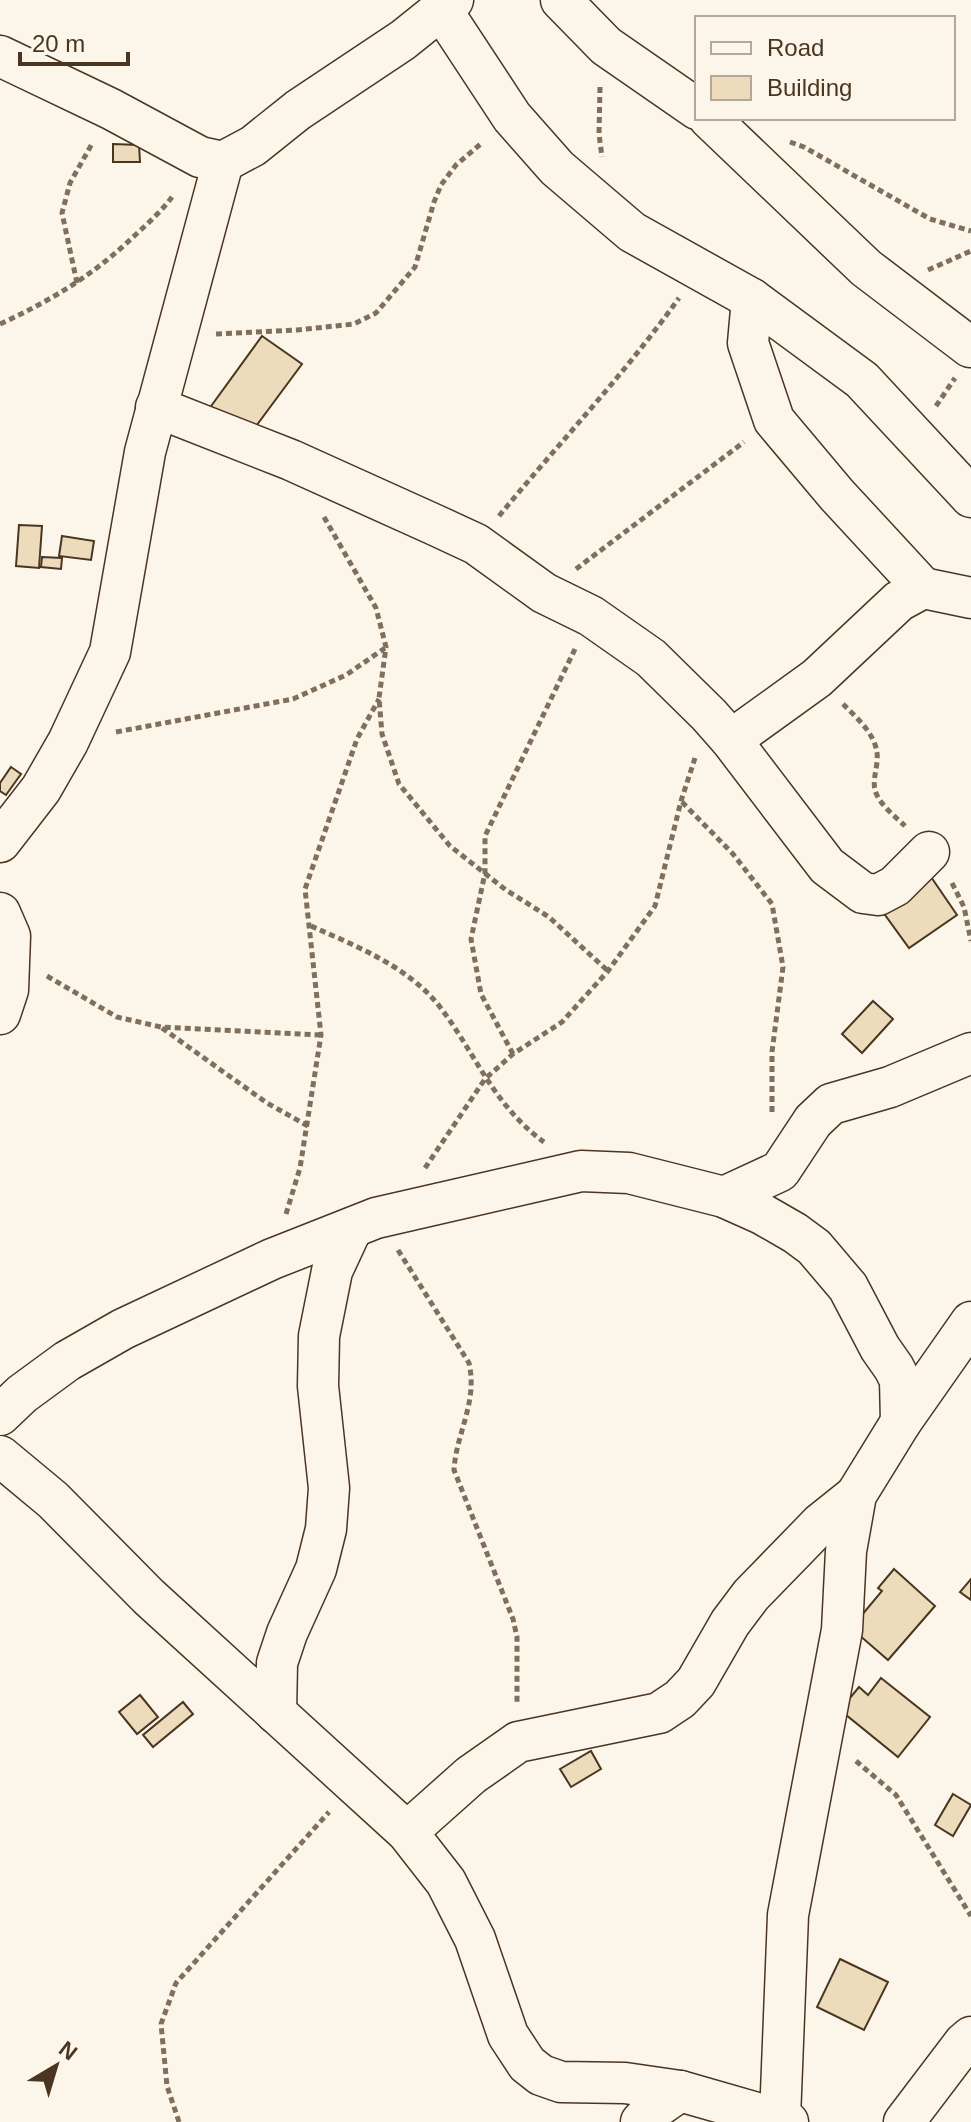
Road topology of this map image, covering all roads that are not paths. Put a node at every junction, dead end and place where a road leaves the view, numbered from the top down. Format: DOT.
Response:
graph roads {
  1 [pos="561,0"];
  2 [pos="447,5"];
  3 [pos="0,56"];
  4 [pos="695,108"];
  5 [pos="711,120"];
  6 [pos="212,160"];
  7 [pos="752,299"];
  8 [pos="970,347"];
  9 [pos="156,407"];
  10 [pos="971,497"];
  11 [pos="923,588"];
  12 [pos="971,598"];
  13 [pos="720,727"];
  14 [pos="0,842"];
  15 [pos="929,852"];
  16 [pos="5,924"];
  17 [pos="0,1014"];
  18 [pos="971,1053"];
  19 [pos="724,1197"];
  20 [pos="374,1220"];
  21 [pos="971,1322"];
  22 [pos="0,1415"];
  23 [pos="901,1422"];
  24 [pos="0,1456"];
  25 [pos="856,1495"];
  26 [pos="276,1713"];
  27 [pos="407,1832"];
  28 [pos="971,2037"];
  29 [pos="680,2091"];
  30 [pos="784,2120"];
  31 [pos="641,2122"];
  32 [pos="904,2122"];
  1 -- 4 [label="street"];
  2 -- 6 [label="street"];
  2 -- 7 [label="street"];
  3 -- 6 [label="street"];
  5 -- 8 [label="street"];
  6 -- 9 [label="street"];
  7 -- 10 [label="street"];
  7 -- 11 [label="street"];
  9 -- 13 [label="street"];
  9 -- 14 [label="street"];
  11 -- 12 [label="street"];
  11 -- 13 [label="street"];
  13 -- 15 [label="street"];
  16 -- 17 [label="street"];
  18 -- 19 [label="street"];
  19 -- 20 [label="street"];
  19 -- 23 [label="street"];
  20 -- 22 [label="street"];
  20 -- 26 [label="street"];
  21 -- 23 [label="street"];
  23 -- 25 [label="street"];
  24 -- 26 [label="street"];
  25 -- 27 [label="street"];
  25 -- 30 [label="street"];
  26 -- 27 [label="street"];
  27 -- 29 [label="street"];
  28 -- 32 [label="street"];
  29 -- 30 [label="street"];
  29 -- 31 [label="street"];
}
